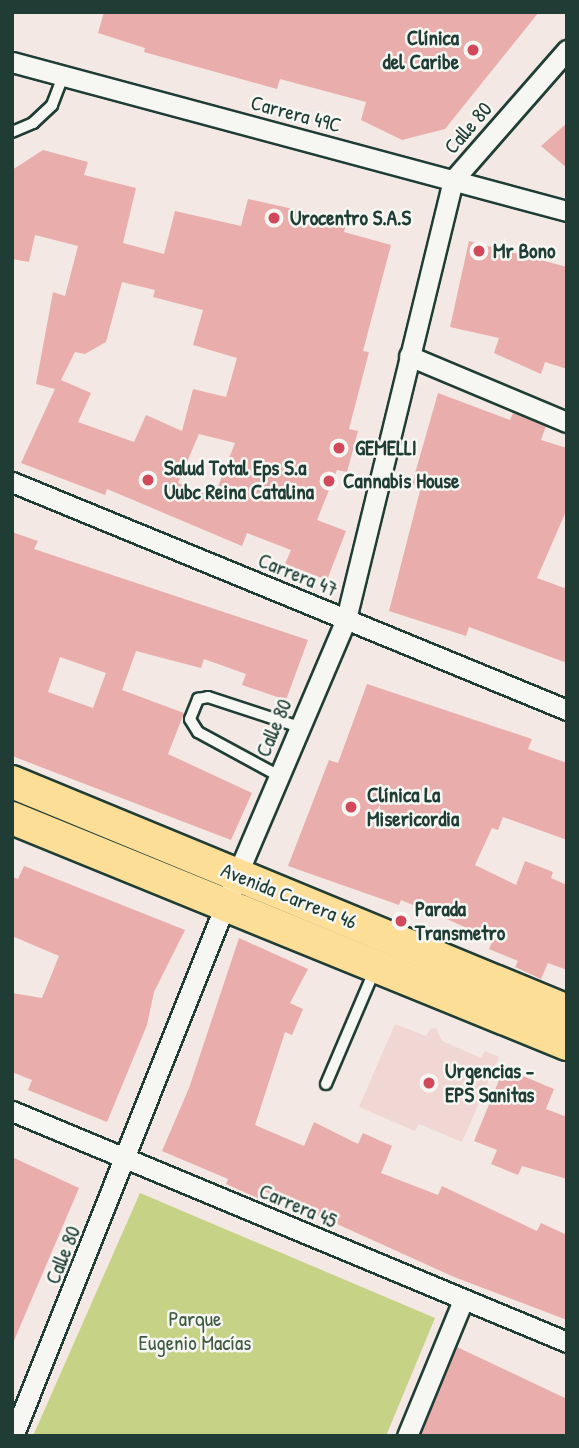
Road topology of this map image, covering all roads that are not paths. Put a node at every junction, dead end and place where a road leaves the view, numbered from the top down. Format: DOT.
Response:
graph roads {
  1 [pos="567,50"];
  2 [pos="12,62"];
  3 [pos="63,76"];
  4 [pos="12,132"];
  5 [pos="453,180"];
  6 [pos="567,211"];
  7 [pos="409,356"];
  8 [pos="567,422"];
  9 [pos="12,481"];
  10 [pos="346,619"];
  11 [pos="567,710"];
  12 [pos="300,727"];
  13 [pos="279,776"];
  14 [pos="12,782"];
  15 [pos="12,818"];
  16 [pos="237,875"];
  17 [pos="225,905"];
  18 [pos="376,967"];
  19 [pos="567,1011"];
  20 [pos="567,1044"];
  21 [pos="326,1084"];
  22 [pos="12,1111"];
  23 [pos="127,1158"];
  24 [pos="463,1300"];
  25 [pos="567,1342"];
  26 [pos="13,1436"];
  27 [pos="407,1436"];
  1 -- 5 [label="street, Calle 80"];
  2 -- 3 [label="street, Carrera 49C"];
  3 -- 4 [label="lane"];
  3 -- 5 [label="street, Carrera 49C"];
  5 -- 6 [label="street, Carrera 49C"];
  5 -- 7 [label="street, Calle 80"];
  7 -- 8 [label="street"];
  7 -- 10 [label="street, Calle 80"];
  9 -- 10 [label="street, Carrera 47"];
  10 -- 11 [label="street, Carrera 47"];
  10 -- 12 [label="street, Calle 80"];
  12 -- 13 [label="street, Calle 80"];
  12 -- 13 [label="lane"];
  13 -- 16 [label="street, Calle 80"];
  14 -- 16 [label="main road, Avenida Carrera 46"];
  15 -- 17 [label="main road, Avenida Carrera 46"];
  16 -- 17 [label="street, Calle 80"];
  16 -- 19 [label="main road, Avenida Carrera 46"];
  17 -- 18 [label="main road, Avenida Carrera 46"];
  17 -- 23 [label="street, Calle 80"];
  18 -- 20 [label="main road, Avenida Carrera 46"];
  18 -- 21 [label="lane"];
  22 -- 23 [label="street, Carrera 45"];
  23 -- 24 [label="street, Carrera 45"];
  23 -- 26 [label="street, Calle 80"];
  24 -- 25 [label="street, Carrera 45"];
  24 -- 27 [label="street"];
}
